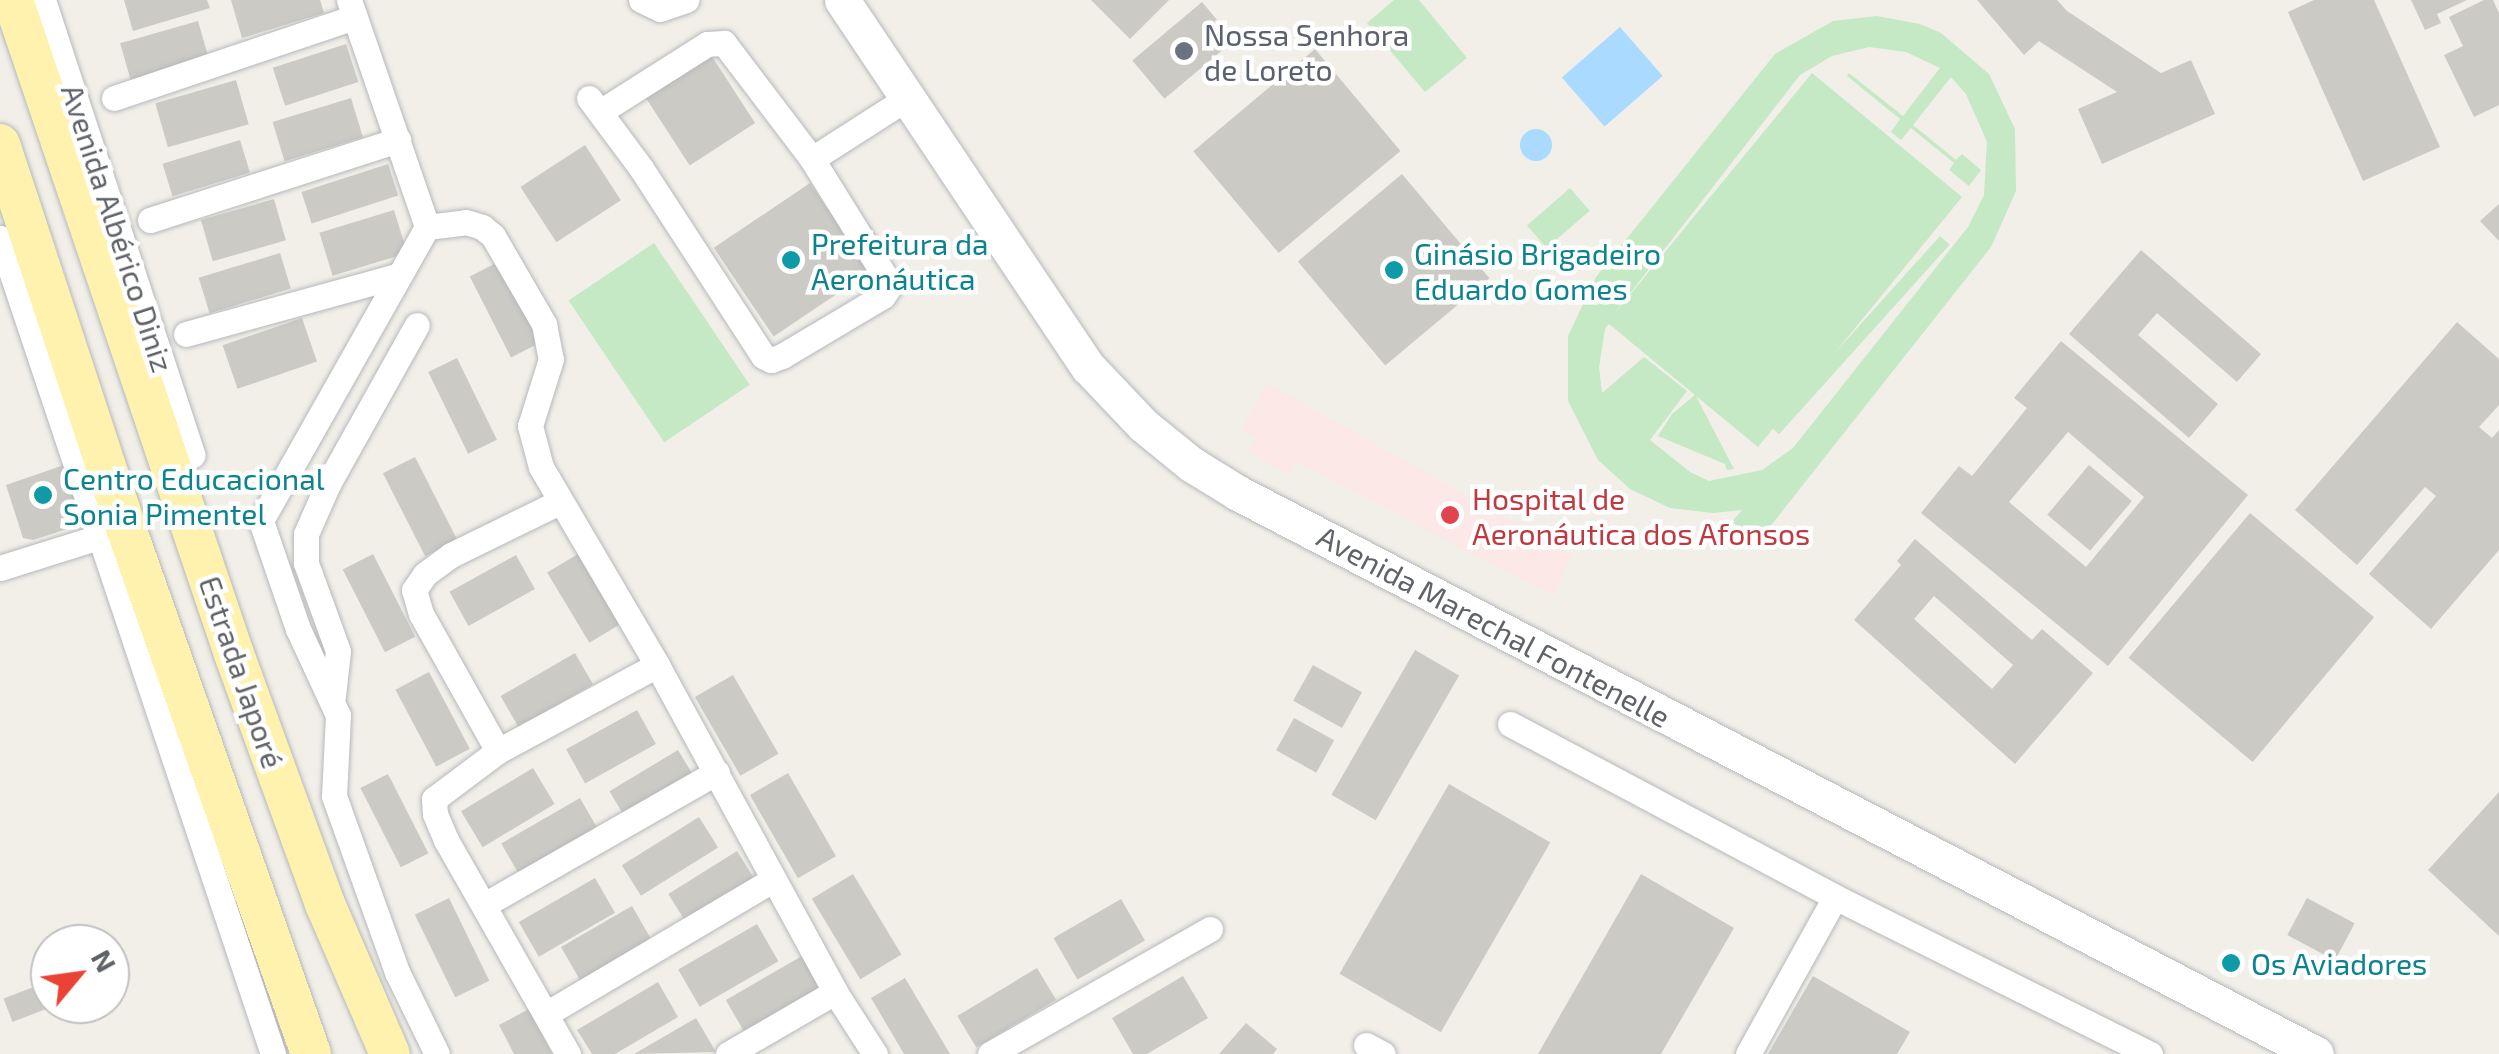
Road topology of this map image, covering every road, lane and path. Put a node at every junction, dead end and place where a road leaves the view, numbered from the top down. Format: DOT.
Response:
graph roads {
  1 [pos="13,0"];
  2 [pos="43,0"];
  3 [pos="641,0"];
  4 [pos="686,0"];
  5 [pos="842,0"];
  6 [pos="352,8"];
  7 [pos="114,98"];
  8 [pos="906,98"];
  9 [pos="398,140"];
  10 [pos="0,144"];
  11 [pos="812,160"];
  12 [pos="150,220"];
  13 [pos="427,227"];
  14 [pos="0,238"];
  15 [pos="397,276"];
  16 [pos="417,324"];
  17 [pos="186,334"];
  18 [pos="194,455"];
  19 [pos="559,502"];
  20 [pos="98,537"];
  21 [pos="0,568"];
  22 [pos="658,665"];
  23 [pos="333,696"];
  24 [pos="1510,724"];
  25 [pos="498,752"];
  26 [pos="716,772"];
  27 [pos="773,880"];
  28 [pos="1835,898"];
  29 [pos="484,905"];
  30 [pos="1210,929"];
  31 [pos="836,992"];
  32 [pos="546,1014"];
  33 [pos="2117,1047"];
  34 [pos="273,1054"];
  35 [pos="311,1054"];
  36 [pos="390,1054"];
  37 [pos="437,1054"];
  38 [pos="568,1054"];
  39 [pos="728,1054"];
  40 [pos="875,1054"];
  41 [pos="990,1054"];
  42 [pos="1748,1054"];
  43 [pos="2150,1054"];
  44 [pos="2316,1054"];
  1 -- 36 [label="main road, Estrada Japoré"];
  2 -- 18 [label="street, Avenida Albérico Diniz"];
  3 -- 4 [label="street"];
  5 -- 8 [label="main road, Avenida Marechal Fontenelle"];
  6 -- 7 [label="street"];
  6 -- 9 [label="street"];
  8 -- 11 [label="street"];
  8 -- 44 [label="main road, Avenida Marechal Fontenelle"];
  9 -- 12 [label="street"];
  9 -- 13 [label="street"];
  10 -- 35 [label="main road, Estrada Japoré"];
  11 -- 11 [label="street"];
  13 -- 15 [label="street"];
  13 -- 19 [label="street"];
  14 -- 20 [label="street"];
  15 -- 17 [label="street"];
  15 -- 23 [label="street"];
  16 -- 23 [label="street"];
  19 -- 22 [label="street"];
  19 -- 25 [label="street"];
  20 -- 21 [label="street"];
  20 -- 34 [label="street"];
  22 -- 25 [label="street"];
  22 -- 26 [label="street"];
  23 -- 37 [label="street"];
  24 -- 28 [label="street"];
  25 -- 29 [label="street"];
  26 -- 27 [label="street"];
  26 -- 29 [label="street"];
  27 -- 31 [label="street"];
  27 -- 32 [label="street"];
  28 -- 33 [label="street"];
  28 -- 42 [label="street"];
  29 -- 32 [label="street"];
  30 -- 41 [label="street"];
  31 -- 39 [label="street"];
  31 -- 40 [label="street"];
  32 -- 38 [label="street"];
  33 -- 43 [label="street"];
}
